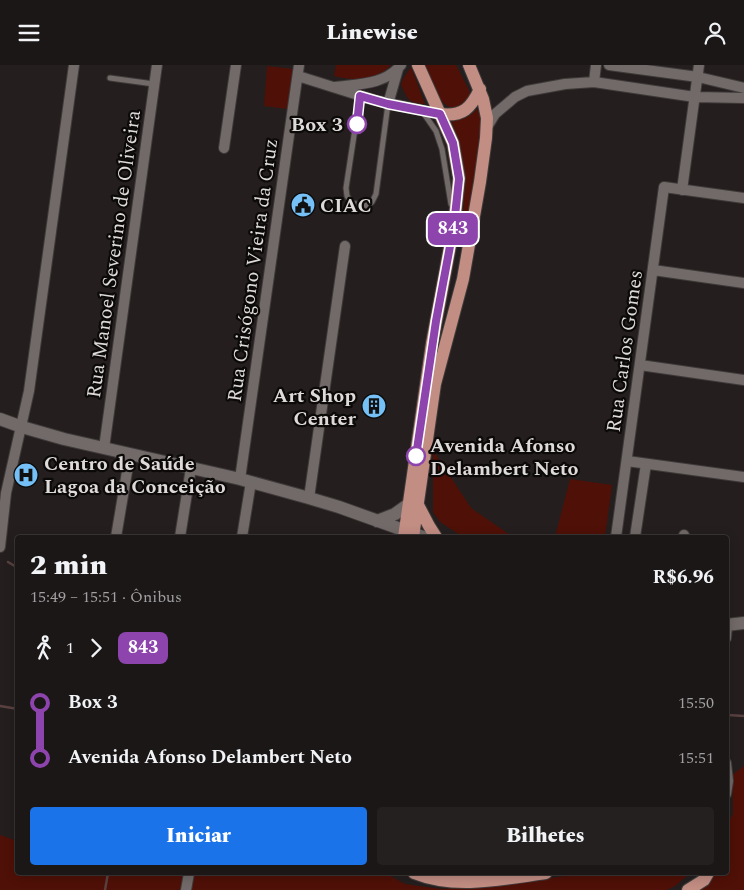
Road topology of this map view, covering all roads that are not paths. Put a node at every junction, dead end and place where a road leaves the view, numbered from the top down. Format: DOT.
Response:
graph roads {
  1 [pos="74,65"];
  2 [pos="157,65"];
  3 [pos="236,65"];
  4 [pos="418,65"];
  5 [pos="468,65"];
  6 [pos="596,65"];
  7 [pos="609,65"];
  8 [pos="699,65"];
  9 [pos="399,67"];
  10 [pos="298,70"];
  11 [pos="698,77"];
  12 [pos="110,78"];
  13 [pos="594,82"];
  14 [pos="154,84"];
  15 [pos="332,87"];
  16 [pos="744,88"];
  17 [pos="480,89"];
  18 [pos="360,96"];
  19 [pos="695,97"];
  20 [pos="744,98"];
  21 [pos="388,104"];
  22 [pos="422,111"];
  23 [pos="440,114"];
  24 [pos="487,128"];
  25 [pos="224,148"];
  26 [pos="682,190"];
  27 [pos="744,198"];
  28 [pos="454,225"];
  29 [pos="345,247"];
  30 [pos="653,270"];
  31 [pos="445,274"];
  32 [pos="744,283"];
  33 [pos="461,288"];
  34 [pos="640,365"];
  35 [pos="744,380"];
  36 [pos="0,419"];
  37 [pos="22,427"];
  38 [pos="104,448"];
  39 [pos="130,454"];
  40 [pos="627,461"];
  41 [pos="646,463"];
  42 [pos="191,468"];
  43 [pos="744,475"];
  44 [pos="246,481"];
  45 [pos="310,498"];
  46 [pos="414,504"];
  47 [pos="376,521"];
  48 [pos="116,535"];
  49 [pos="180,535"];
  50 [pos="242,535"];
  51 [pos="410,535"];
  52 [pos="412,535"];
  53 [pos="435,535"];
  54 [pos="616,535"];
  55 [pos="635,535"];
  56 [pos="0,547"];
  57 [pos="744,623"];
  58 [pos="729,625"];
  59 [pos="189,875"];
  60 [pos="420,875"];
  61 [pos="531,875"];
  62 [pos="707,875"];
  63 [pos="186,890"];
  64 [pos="688,890"];
  1 -- 37 [label="street"];
  2 -- 14 [label="street, Rua Manoel Severino de Oliveira"];
  3 -- 25 [label="street"];
  4 -- 23 [label="main road"];
  5 -- 17 [label="main road"];
  6 -- 13 [label="street"];
  7 -- 11 [label="street"];
  8 -- 11 [label="street"];
  9 -- 15 [label="street"];
  9 -- 21 [label="street"];
  10 -- 15 [label="street"];
  10 -- 44 [label="street, Rua Crisógono Vieira da Cruz"];
  11 -- 16 [label="street"];
  11 -- 19 [label="street"];
  12 -- 14 [label="lane"];
  13 -- 19 [label="street"];
  13 -- 24 [label="street"];
  14 -- 38 [label="street, Rua Manoel Severino de Oliveira"];
  15 -- 18 [label="street"];
  17 -- 23 [label="main road"];
  17 -- 24 [label="main road"];
  18 -- 21 [label="street"];
  18 -- 21 [label="lane"];
  19 -- 20 [label="street"];
  19 -- 26 [label="street"];
  21 -- 22 [label="street"];
  22 -- 23 [label="street"];
  22 -- 28 [label="lane"];
  23 -- 28 [label="main road"];
  24 -- 33 [label="main road"];
  26 -- 27 [label="street"];
  26 -- 30 [label="street, Rua Carlos Gomes"];
  28 -- 31 [label="main road"];
  29 -- 45 [label="street"];
  30 -- 32 [label="street"];
  30 -- 34 [label="street, Rua Carlos Gomes"];
  31 -- 33 [label="main road"];
  31 -- 46 [label="main road"];
  33 -- 46 [label="main road"];
  34 -- 35 [label="street"];
  34 -- 40 [label="street, Rua Carlos Gomes"];
  36 -- 37 [label="street"];
  37 -- 38 [label="street"];
  37 -- 56 [label="street"];
  38 -- 39 [label="street"];
  39 -- 42 [label="street"];
  39 -- 48 [label="street"];
  40 -- 41 [label="street"];
  40 -- 54 [label="street, Rua Carlos Gomes"];
  41 -- 43 [label="street"];
  41 -- 55 [label="street"];
  42 -- 44 [label="street"];
  42 -- 49 [label="street"];
  44 -- 45 [label="street"];
  44 -- 50 [label="street, Rua Crisógono Vieira da Cruz"];
  45 -- 47 [label="street"];
  46 -- 47 [label="street"];
  46 -- 52 [label="main road"];
  46 -- 53 [label="main road"];
  47 -- 51 [label="street"];
  57 -- 58 [label="street"];
  59 -- 63 [label="street"];
  60 -- 61 [label="main road"];
  62 -- 64 [label="main road"];
}
